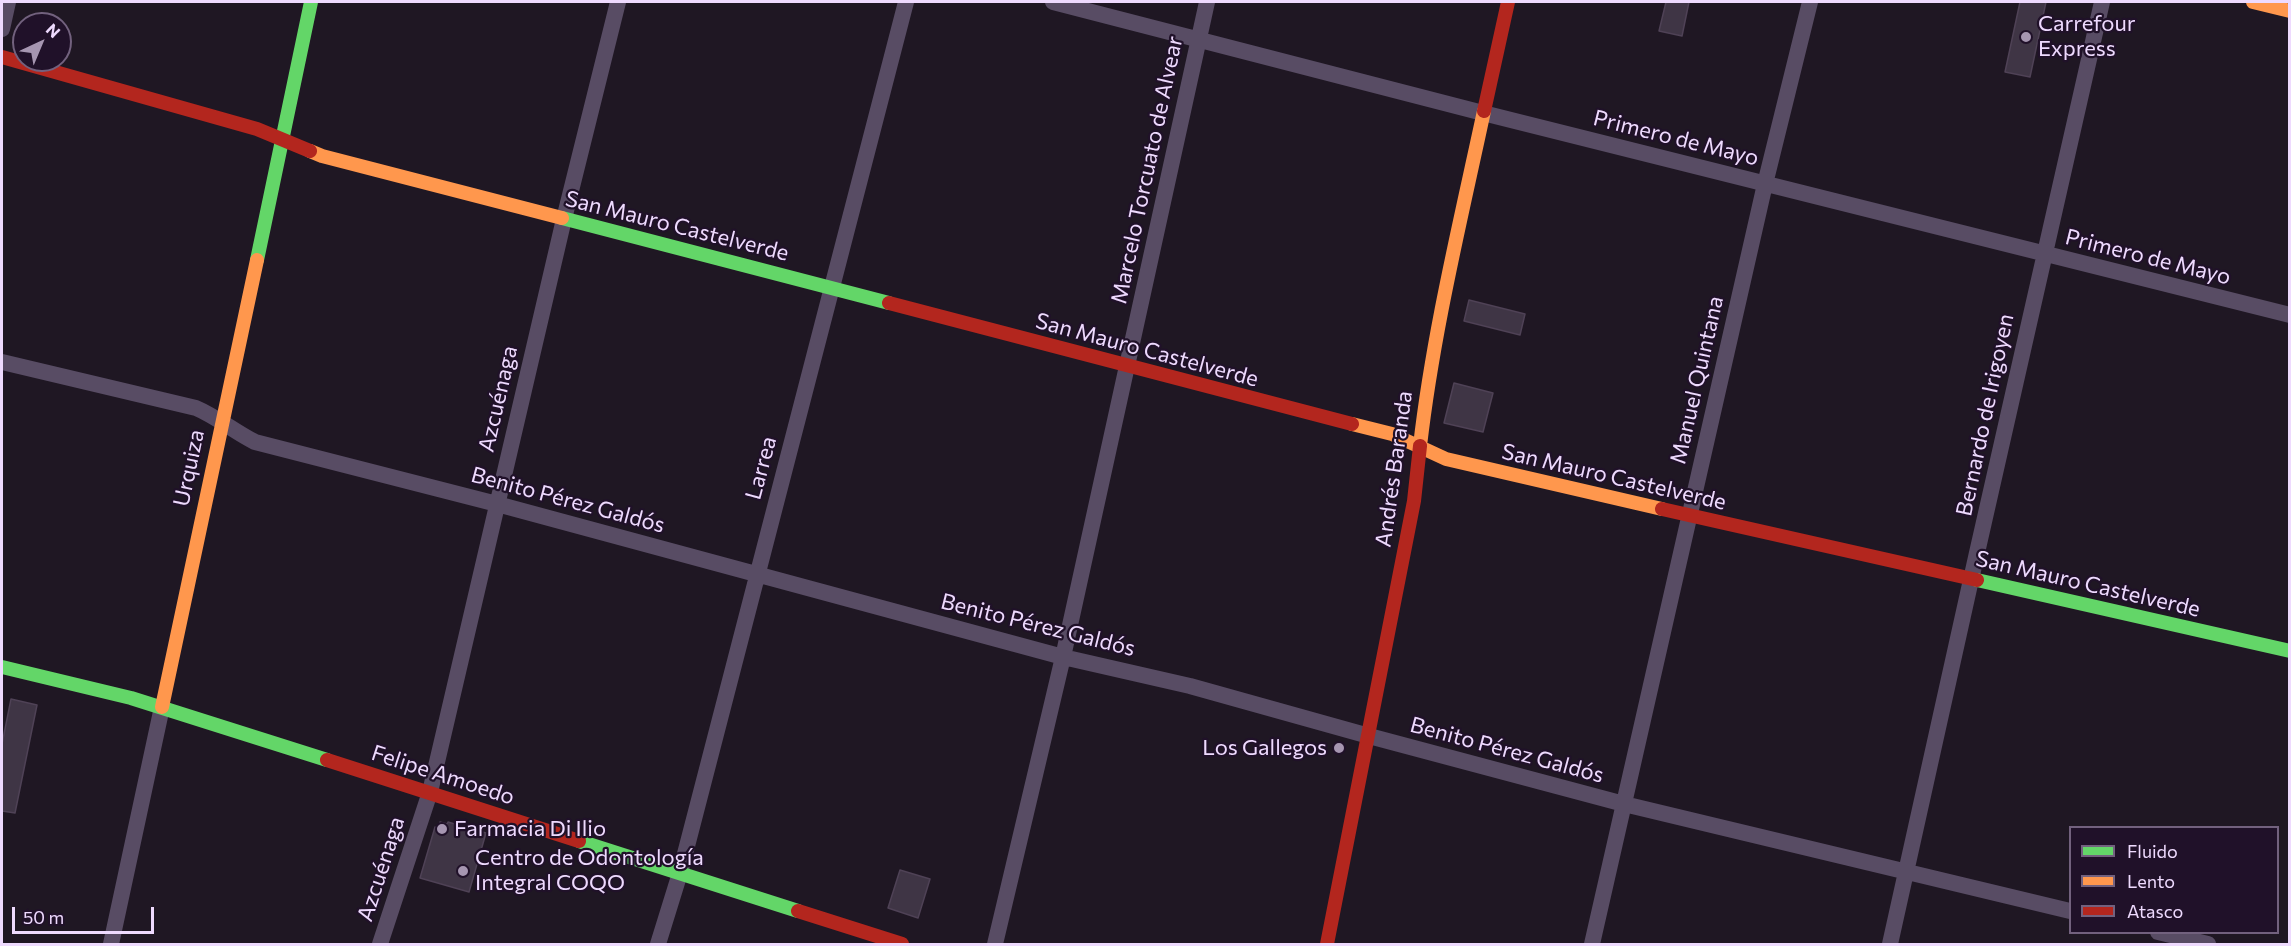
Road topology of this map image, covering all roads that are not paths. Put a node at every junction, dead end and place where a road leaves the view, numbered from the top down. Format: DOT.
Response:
graph roads {
  1 [pos="8,2"];
  2 [pos="311,2"];
  3 [pos="618,2"];
  4 [pos="906,2"];
  5 [pos="1053,2"];
  6 [pos="1207,2"];
  7 [pos="1508,2"];
  8 [pos="1810,2"];
  9 [pos="2102,2"];
  10 [pos="2253,2"];
  11 [pos="2289,11"];
  12 [pos="2,29"];
  13 [pos="1198,38"];
  14 [pos="2,57"];
  15 [pos="1483,113"];
  16 [pos="282,140"];
  17 [pos="1765,184"];
  18 [pos="564,219"];
  19 [pos="2043,254"];
  20 [pos="832,288"];
  21 [pos="2289,315"];
  22 [pos="2,362"];
  23 [pos="1128,367"];
  24 [pos="222,423"];
  25 [pos="1421,448"];
  26 [pos="497,504"];
  27 [pos="1689,516"];
  28 [pos="757,574"];
  29 [pos="1973,579"];
  30 [pos="2289,651"];
  31 [pos="1063,657"];
  32 [pos="2,667"];
  33 [pos="162,707"];
  34 [pos="1368,736"];
  35 [pos="429,792"];
  36 [pos="1624,804"];
  37 [pos="1906,872"];
  38 [pos="680,873"];
  39 [pos="2069,911"];
  40 [pos="2162,934"];
  41 [pos="111,945"];
  42 [pos="380,945"];
  43 [pos="658,945"];
  44 [pos="902,945"];
  45 [pos="994,945"];
  46 [pos="1327,945"];
  47 [pos="1592,945"];
  48 [pos="1890,945"];
  49 [pos="2208,945"];
  1 -- 12 [label="street"];
  2 -- 16 [label="street, Urquiza"];
  3 -- 18 [label="street, Azcuénaga"];
  4 -- 20 [label="street, Larrea"];
  5 -- 13 [label="street, Primero de Mayo"];
  6 -- 13 [label="street, Marcelo Torcuato de Alvear"];
  7 -- 15 [label="street, Andrés Baranda"];
  8 -- 17 [label="street, Manuel Quintana"];
  9 -- 19 [label="street, Bernardo de Irigoyen"];
  10 -- 11 [label="street"];
  13 -- 15 [label="street, Primero de Mayo"];
  13 -- 23 [label="street, Marcelo Torcuato de Alvear"];
  14 -- 16 [label="street, San Mauro Castelverde"];
  15 -- 17 [label="street, Primero de Mayo"];
  15 -- 25 [label="street, Andrés Baranda"];
  16 -- 18 [label="street, San Mauro Castelverde"];
  16 -- 24 [label="street, Urquiza"];
  17 -- 19 [label="street, Primero de Mayo"];
  17 -- 27 [label="street, Manuel Quintana"];
  18 -- 20 [label="street, San Mauro Castelverde"];
  18 -- 26 [label="street, Azcuénaga"];
  19 -- 21 [label="street, Primero de Mayo"];
  19 -- 29 [label="street, Bernardo de Irigoyen"];
  20 -- 23 [label="street, San Mauro Castelverde"];
  20 -- 28 [label="street, Larrea"];
  22 -- 24 [label="street, Benito Pérez Galdós"];
  23 -- 25 [label="street, San Mauro Castelverde"];
  23 -- 31 [label="street, Marcelo Torcuato de Alvear"];
  24 -- 26 [label="street, Benito Pérez Galdós"];
  24 -- 33 [label="street, Urquiza"];
  25 -- 27 [label="street, San Mauro Castelverde"];
  25 -- 34 [label="street, Andrés Baranda"];
  26 -- 28 [label="street, Benito Pérez Galdós"];
  26 -- 35 [label="street, Azcuénaga"];
  27 -- 29 [label="street, San Mauro Castelverde"];
  27 -- 36 [label="street, Manuel Quintana"];
  28 -- 31 [label="street, Benito Pérez Galdós"];
  28 -- 38 [label="street, Larrea"];
  29 -- 30 [label="street, San Mauro Castelverde"];
  29 -- 37 [label="street, Bernardo de Irigoyen"];
  31 -- 34 [label="street, Benito Pérez Galdós"];
  31 -- 45 [label="street, Marcelo Torcuato de Alvear"];
  32 -- 33 [label="street, Felipe Amoedo"];
  33 -- 35 [label="street, Felipe Amoedo"];
  33 -- 41 [label="street, Urquiza"];
  34 -- 36 [label="street, Benito Pérez Galdós"];
  34 -- 46 [label="street, Andrés Baranda"];
  35 -- 38 [label="street, Felipe Amoedo"];
  35 -- 42 [label="street, Azcuénaga"];
  36 -- 37 [label="street, Benito Pérez Galdós"];
  36 -- 47 [label="street, Manuel Quintana"];
  37 -- 39 [label="street, Benito Pérez Galdós"];
  37 -- 48 [label="street, Bernardo de Irigoyen"];
  38 -- 43 [label="street, Larrea"];
  38 -- 44 [label="street, Felipe Amoedo"];
  40 -- 49 [label="street"];
}
